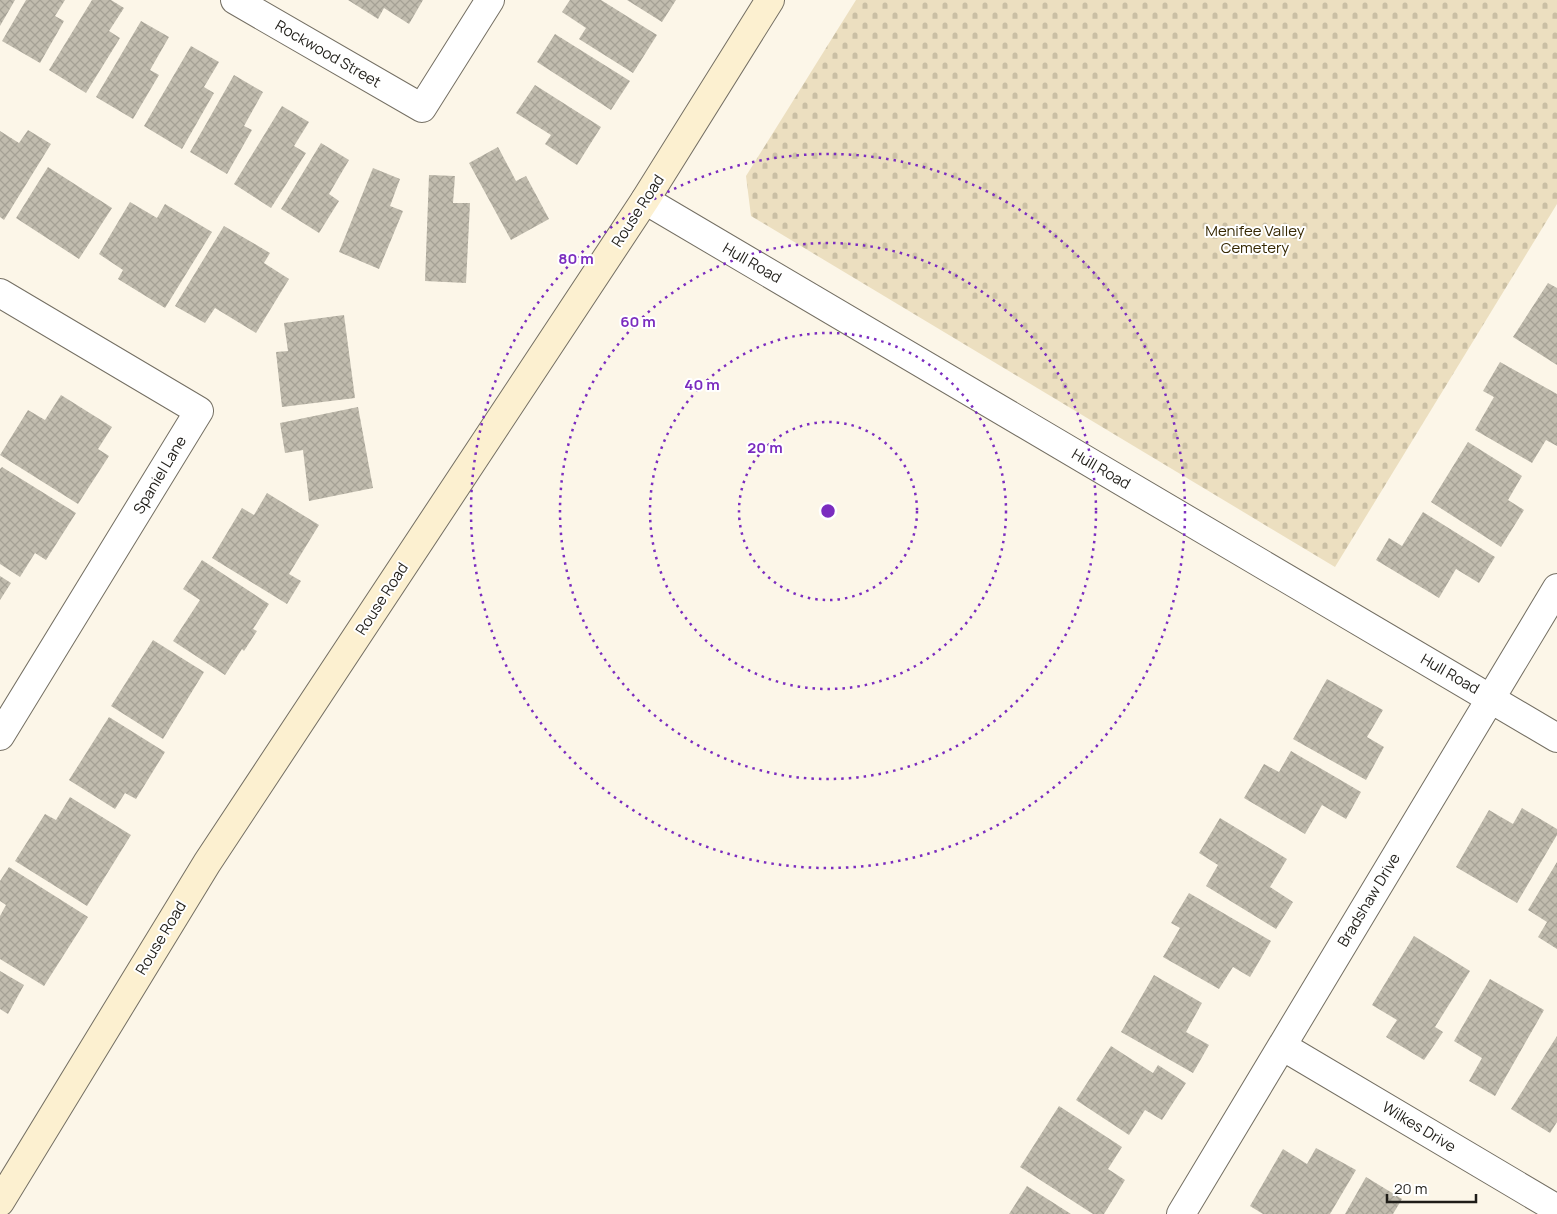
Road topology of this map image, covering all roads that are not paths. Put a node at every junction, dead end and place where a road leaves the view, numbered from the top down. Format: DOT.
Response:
graph roads {
  1 [pos="235,0"];
  2 [pos="490,0"];
  3 [pos="770,0"];
  4 [pos="645,200"];
  5 [pos="0,293"];
  6 [pos="1557,588"];
  7 [pos="1490,698"];
  8 [pos="0,736"];
  9 [pos="1557,738"];
  10 [pos="1282,1046"];
  11 [pos="0,1202"];
  12 [pos="1557,1209"];
  13 [pos="1181,1214"];
  1 -- 2 [label="street, Rockwood Street"];
  3 -- 4 [label="street, Rouse Road"];
  4 -- 7 [label="street, Hull Road"];
  4 -- 11 [label="street, Rouse Road"];
  5 -- 8 [label="street, Spaniel Lane"];
  6 -- 7 [label="street, Bradshaw Drive"];
  7 -- 9 [label="street, Hull Road"];
  7 -- 10 [label="street, Bradshaw Drive"];
  10 -- 12 [label="street, Wilkes Drive"];
  10 -- 13 [label="street, Bradshaw Drive"];
}
